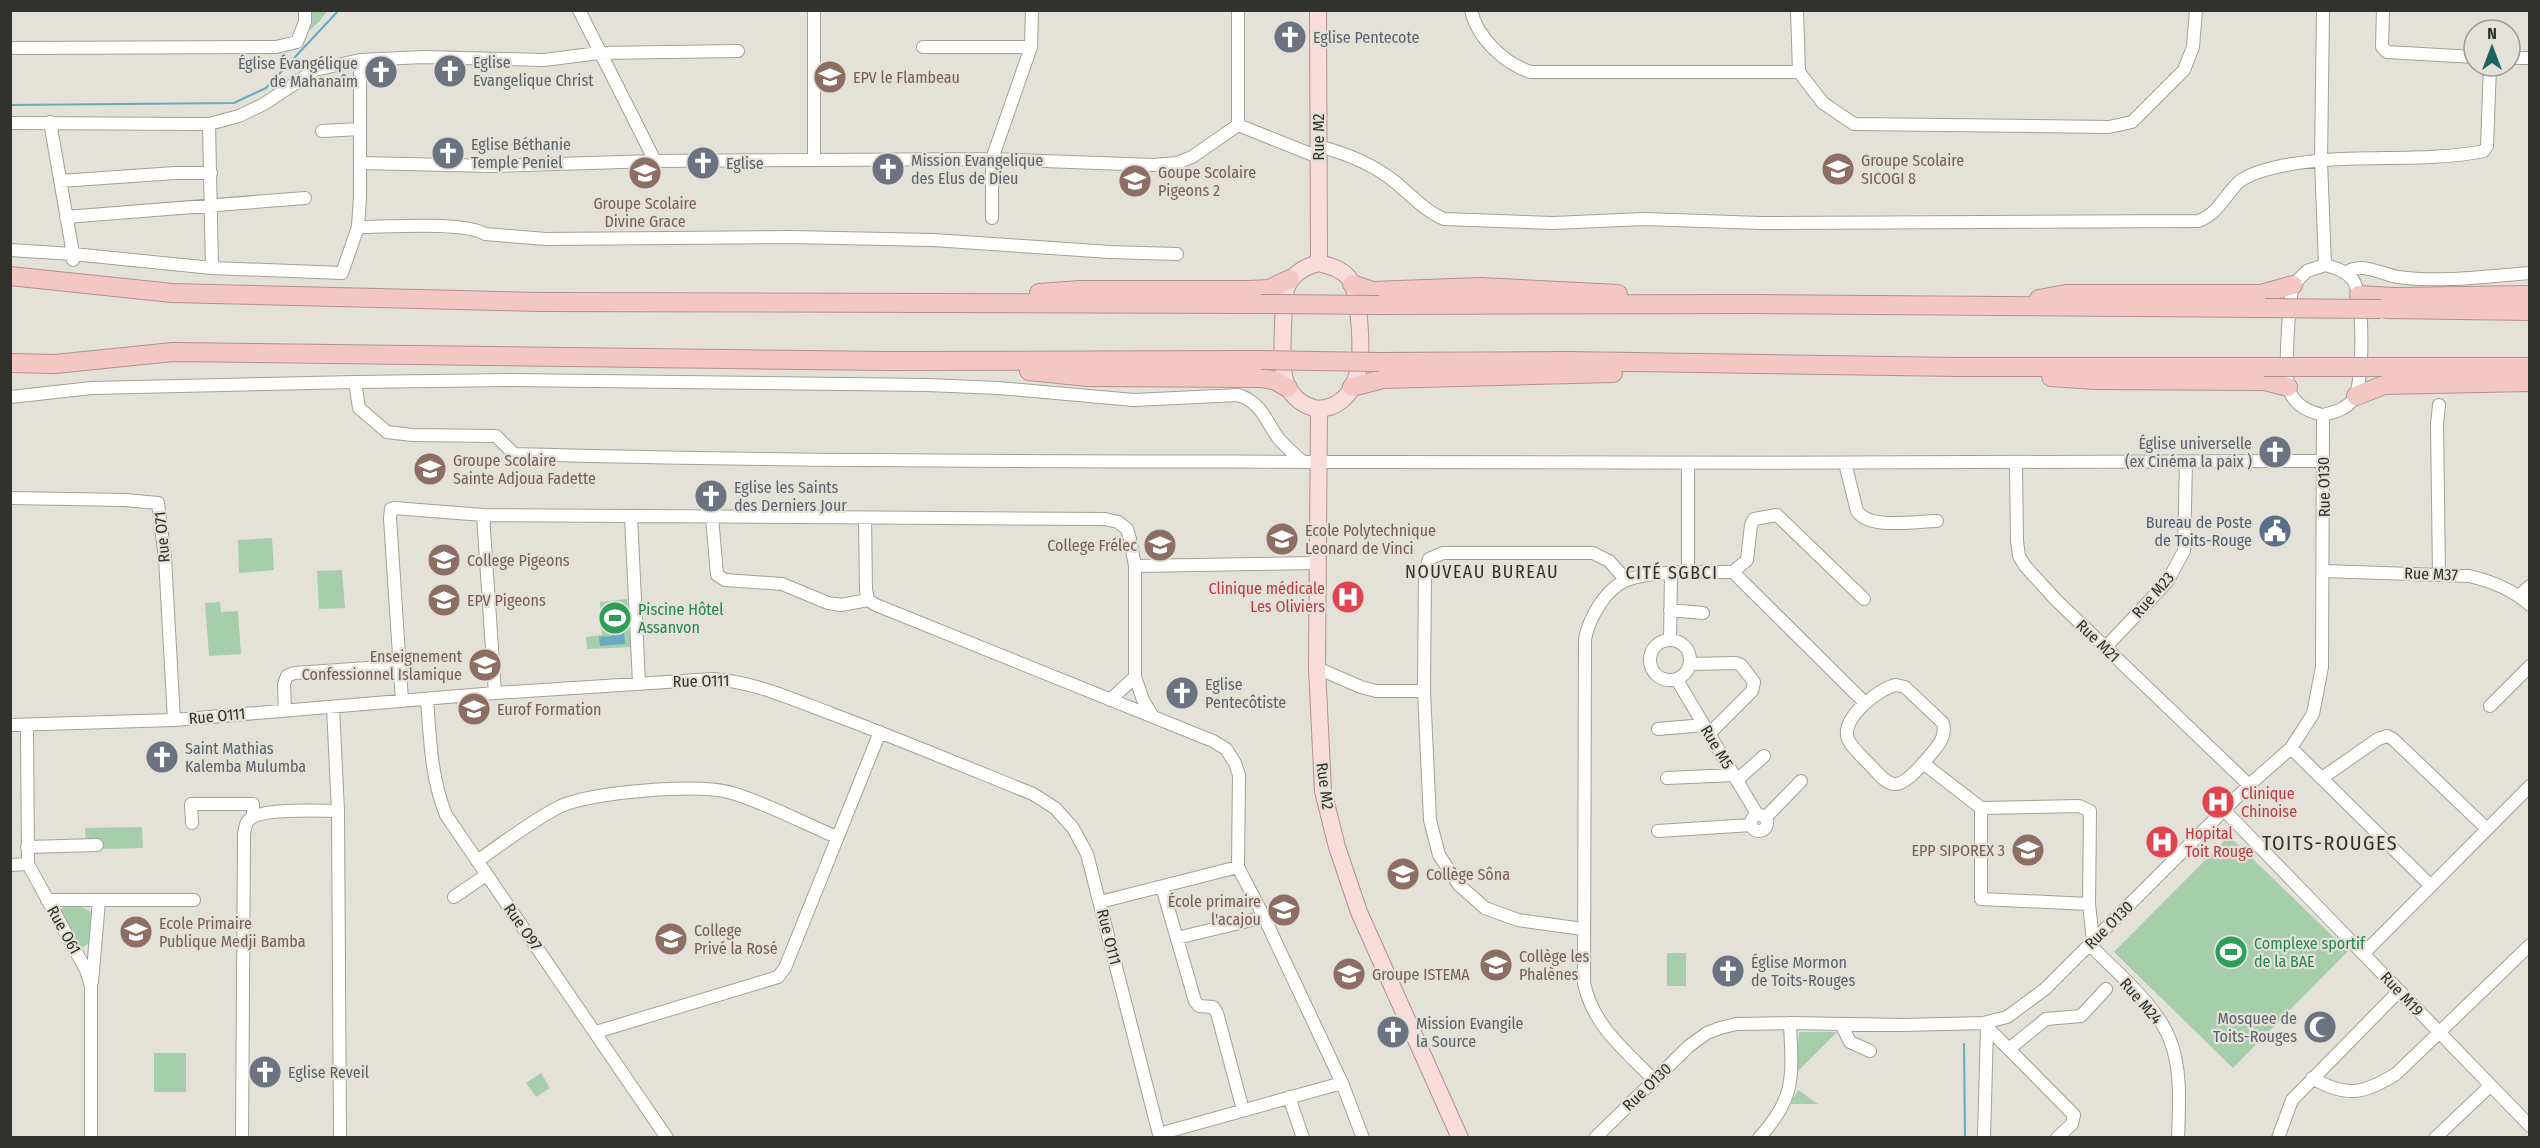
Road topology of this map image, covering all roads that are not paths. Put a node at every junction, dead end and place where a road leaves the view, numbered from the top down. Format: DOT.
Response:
graph roads {
  1 [pos="304,10"];
  2 [pos="579,10"];
  3 [pos="814,10"];
  4 [pos="1032,10"];
  5 [pos="1238,10"];
  6 [pos="1318,10"];
  7 [pos="1471,10"];
  8 [pos="1797,10"];
  9 [pos="2196,10"];
  10 [pos="2323,10"];
  11 [pos="2383,10"];
  12 [pos="923,46"];
  13 [pos="1031,46"];
  14 [pos="10,48"];
  15 [pos="738,51"];
  16 [pos="599,53"];
  17 [pos="2462,56"];
  18 [pos="360,60"];
  19 [pos="1799,72"];
  20 [pos="2490,78"];
  21 [pos="10,123"];
  22 [pos="50,123"];
  23 [pos="209,124"];
  24 [pos="1239,125"];
  25 [pos="360,129"];
  26 [pos="322,130"];
  27 [pos="1318,152"];
  28 [pos="814,159"];
  29 [pos="993,159"];
  30 [pos="655,161"];
  31 [pos="2321,161"];
  32 [pos="360,163"];
  33 [pos="210,173"];
  34 [pos="60,181"];
  35 [pos="305,198"];
  36 [pos="211,206"];
  37 [pos="66,217"];
  38 [pos="992,218"];
  39 [pos="358,226"];
  40 [pos="10,250"];
  41 [pos="1177,254"];
  42 [pos="73,257"];
  43 [pos="1319,263"];
  44 [pos="2325,265"];
  45 [pos="212,268"];
  46 [pos="2345,273"];
  47 [pos="2529,273"];
  48 [pos="10,276"];
  49 [pos="1290,279"];
  50 [pos="1352,284"];
  51 [pos="2293,285"];
  52 [pos="2359,295"];
  53 [pos="2529,295"];
  54 [pos="891,303"];
  55 [pos="1755,304"];
  56 [pos="2002,307"];
  57 [pos="2529,311"];
  58 [pos="886,361"];
  59 [pos="10,363"];
  60 [pos="1752,365"];
  61 [pos="1957,367"];
  62 [pos="2529,367"];
  63 [pos="355,381"];
  64 [pos="2529,381"];
  65 [pos="1352,387"];
  66 [pos="2288,387"];
  67 [pos="1288,388"];
  68 [pos="2356,396"];
  69 [pos="10,397"];
  70 [pos="2439,405"];
  71 [pos="1319,409"];
  72 [pos="2323,415"];
  73 [pos="2323,461"];
  74 [pos="1311,462"];
  75 [pos="2186,462"];
  76 [pos="1688,463"];
  77 [pos="1845,464"];
  78 [pos="2016,464"];
  79 [pos="10,498"];
  80 [pos="483,515"];
  81 [pos="631,516"];
  82 [pos="712,517"];
  83 [pos="865,518"];
  84 [pos="1937,520"];
  85 [pos="1319,563"];
  86 [pos="1135,566"];
  87 [pos="2324,571"];
  88 [pos="1688,572"];
  89 [pos="1733,572"];
  90 [pos="1671,573"];
  91 [pos="2439,575"];
  92 [pos="1626,580"];
  93 [pos="2529,586"];
  94 [pos="2519,596"];
  95 [pos="1864,599"];
  96 [pos="868,600"];
  97 [pos="2529,605"];
  98 [pos="1670,610"];
  99 [pos="1703,613"];
  100 [pos="1670,640"];
  101 [pos="2105,648"];
  102 [pos="1690,664"];
  103 [pos="398,666"];
  104 [pos="2529,666"];
  105 [pos="1317,668"];
  106 [pos="1135,677"];
  107 [pos="1677,680"];
  108 [pos="639,683"];
  109 [pos="1424,691"];
  110 [pos="495,693"];
  111 [pos="427,699"];
  112 [pos="1110,700"];
  113 [pos="402,701"];
  114 [pos="1865,703"];
  115 [pos="2490,706"];
  116 [pos="333,707"];
  117 [pos="285,710"];
  118 [pos="1152,715"];
  119 [pos="174,720"];
  120 [pos="10,725"];
  121 [pos="27,725"];
  122 [pos="1658,729"];
  123 [pos="1707,729"];
  124 [pos="880,732"];
  125 [pos="2292,748"];
  126 [pos="1764,756"];
  127 [pos="1923,763"];
  128 [pos="1736,777"];
  129 [pos="1667,778"];
  130 [pos="2322,778"];
  131 [pos="1801,781"];
  132 [pos="2248,785"];
  133 [pos="2529,786"];
  134 [pos="1981,808"];
  135 [pos="338,811"];
  136 [pos="2224,811"];
  137 [pos="254,816"];
  138 [pos="1758,819"];
  139 [pos="192,823"];
  140 [pos="2487,829"];
  141 [pos="1658,831"];
  142 [pos="837,837"];
  143 [pos="98,845"];
  144 [pos="27,847"];
  145 [pos="477,861"];
  146 [pos="28,864"];
  147 [pos="10,865"];
  148 [pos="1238,867"];
  149 [pos="486,875"];
  150 [pos="2431,886"];
  151 [pos="1162,887"];
  152 [pos="454,897"];
  153 [pos="47,900"];
  154 [pos="194,900"];
  155 [pos="99,901"];
  156 [pos="1100,902"];
  157 [pos="2089,904"];
  158 [pos="1264,917"];
  159 [pos="1583,928"];
  160 [pos="1177,938"];
  161 [pos="2091,943"];
  162 [pos="2529,945"];
  163 [pos="2364,953"];
  164 [pos="91,986"];
  165 [pos="2106,989"];
  166 [pos="2399,991"];
  167 [pos="1790,1023"];
  168 [pos="1841,1024"];
  169 [pos="1985,1026"];
  170 [pos="596,1032"];
  171 [pos="2439,1034"];
  172 [pos="2009,1049"];
  173 [pos="1870,1050"];
  174 [pos="2312,1078"];
  175 [pos="1654,1080"];
  176 [pos="1342,1083"];
  177 [pos="2490,1086"];
  178 [pos="1288,1097"];
  179 [pos="1243,1110"];
  180 [pos="2529,1126"];
  181 [pos="1160,1136"];
  182 [pos="91,1137"];
  183 [pos="242,1137"];
  184 [pos="340,1137"];
  185 [pos="667,1137"];
  186 [pos="1303,1137"];
  187 [pos="1363,1137"];
  188 [pos="1460,1137"];
  189 [pos="1595,1137"];
  190 [pos="1759,1137"];
  191 [pos="1984,1137"];
  192 [pos="2057,1137"];
  193 [pos="2178,1137"];
  194 [pos="2278,1137"];
  195 [pos="2435,1137"];
  1 -- 14 [label="street"];
  2 -- 16 [label="street"];
  3 -- 28 [label="street"];
  4 -- 13 [label="street"];
  5 -- 24 [label="street"];
  6 -- 27 [label="main road, Rue M2"];
  7 -- 19 [label="street"];
  8 -- 19 [label="street"];
  9 -- 19 [label="street"];
  10 -- 31 [label="street"];
  11 -- 17 [label="street"];
  12 -- 13 [label="street"];
  13 -- 29 [label="street"];
  15 -- 16 [label="street"];
  16 -- 18 [label="street"];
  16 -- 30 [label="street"];
  18 -- 23 [label="street"];
  18 -- 25 [label="street"];
  20 -- 31 [label="street"];
  21 -- 22 [label="street"];
  22 -- 23 [label="street"];
  22 -- 34 [label="street"];
  23 -- 33 [label="street"];
  24 -- 27 [label="street"];
  24 -- 29 [label="street"];
  25 -- 26 [label="street"];
  25 -- 32 [label="street"];
  27 -- 31 [label="street"];
  27 -- 43 [label="main road, Rue M2"];
  28 -- 29 [label="street"];
  28 -- 30 [label="street"];
  29 -- 38 [label="street"];
  30 -- 32 [label="street"];
  31 -- 44 [label="street"];
  32 -- 39 [label="street"];
  33 -- 34 [label="street"];
  33 -- 36 [label="street"];
  34 -- 37 [label="street"];
  35 -- 36 [label="street"];
  36 -- 37 [label="street"];
  36 -- 45 [label="street"];
  37 -- 42 [label="street"];
  39 -- 41 [label="street"];
  39 -- 45 [label="street"];
  40 -- 42 [label="street"];
  42 -- 45 [label="street"];
  43 -- 49 [label="main road"];
  43 -- 50 [label="main road"];
  44 -- 46 [label="street"];
  44 -- 51 [label="street"];
  46 -- 47 [label="street"];
  46 -- 52 [label="street"];
  48 -- 54 [label="highway"];
  49 -- 54 [label="highway"];
  49 -- 67 [label="main road"];
  50 -- 55 [label="highway"];
  50 -- 65 [label="main road"];
  51 -- 56 [label="highway"];
  51 -- 66 [label="street"];
  52 -- 53 [label="highway"];
  52 -- 68 [label="street"];
  54 -- 55 [label="highway, bridge"];
  55 -- 56 [label="highway"];
  56 -- 57 [label="highway, bridge"];
  58 -- 59 [label="highway"];
  58 -- 60 [label="highway, bridge"];
  58 -- 67 [label="highway"];
  60 -- 61 [label="highway"];
  60 -- 65 [label="highway"];
  61 -- 62 [label="highway, bridge"];
  61 -- 66 [label="highway"];
  63 -- 69 [label="street"];
  63 -- 74 [label="street"];
  63 -- 74 [label="street"];
  64 -- 68 [label="highway"];
  65 -- 71 [label="main road"];
  66 -- 72 [label="street"];
  67 -- 71 [label="main road"];
  68 -- 72 [label="street"];
  70 -- 91 [label="street"];
  71 -- 74 [label="main road, Rue M2"];
  72 -- 73 [label="street, Rue O130"];
  73 -- 75 [label="street"];
  73 -- 87 [label="street, Rue O130"];
  74 -- 76 [label="street"];
  74 -- 85 [label="main road, Rue M2"];
  75 -- 78 [label="street"];
  75 -- 101 [label="street, Rue M23"];
  76 -- 77 [label="street"];
  76 -- 88 [label="street"];
  77 -- 78 [label="street"];
  77 -- 84 [label="street"];
  78 -- 101 [label="street, Rue M21"];
  79 -- 119 [label="street, Rue O71"];
  80 -- 81 [label="street"];
  80 -- 103 [label="street"];
  80 -- 110 [label="street"];
  81 -- 82 [label="street"];
  81 -- 108 [label="street"];
  82 -- 83 [label="street"];
  82 -- 96 [label="street"];
  83 -- 86 [label="street"];
  83 -- 96 [label="street"];
  85 -- 86 [label="street"];
  85 -- 105 [label="main road, Rue M2"];
  86 -- 106 [label="street"];
  87 -- 91 [label="street, Rue M37"];
  87 -- 125 [label="street, Rue O130"];
  88 -- 89 [label="street"];
  88 -- 90 [label="street"];
  89 -- 95 [label="street"];
  89 -- 114 [label="street"];
  90 -- 92 [label="street"];
  90 -- 98 [label="street"];
  91 -- 94 [label="street, Rue M37"];
  92 -- 109 [label="street"];
  92 -- 159 [label="street"];
  93 -- 94 [label="street"];
  94 -- 97 [label="street, Rue M37"];
  96 -- 112 [label="street"];
  98 -- 99 [label="street"];
  98 -- 100 [label="street"];
  100 -- 102 [label="street"];
  100 -- 107 [label="street"];
  101 -- 132 [label="street, Rue M21"];
  102 -- 107 [label="street"];
  102 -- 123 [label="street"];
  103 -- 113 [label="street"];
  103 -- 117 [label="street"];
  104 -- 115 [label="street"];
  105 -- 109 [label="street"];
  105 -- 188 [label="main road, Rue M2"];
  106 -- 112 [label="street"];
  106 -- 118 [label="street"];
  107 -- 123 [label="street, Rue M5"];
  108 -- 110 [label="street, Rue O111"];
  108 -- 124 [label="street, Rue O111"];
  109 -- 159 [label="street"];
  110 -- 111 [label="street, Rue O111"];
  111 -- 113 [label="street, Rue O111"];
  111 -- 145 [label="street, Rue O97"];
  112 -- 118 [label="street"];
  113 -- 116 [label="street, Rue O111"];
  114 -- 127 [label="street"];
  114 -- 127 [label="street"];
  116 -- 117 [label="street, Rue O111"];
  116 -- 135 [label="street"];
  117 -- 119 [label="street, Rue O111"];
  118 -- 148 [label="street"];
  119 -- 121 [label="street, Rue O111"];
  120 -- 121 [label="street, Rue O111"];
  121 -- 144 [label="street, Rue O61"];
  122 -- 123 [label="street"];
  123 -- 128 [label="street, Rue M5"];
  124 -- 142 [label="street"];
  124 -- 156 [label="street, Rue O111"];
  125 -- 130 [label="street"];
  125 -- 132 [label="street, Rue O130"];
  126 -- 128 [label="street"];
  127 -- 134 [label="street"];
  128 -- 129 [label="street"];
  128 -- 138 [label="street, Rue M5"];
  130 -- 140 [label="street"];
  130 -- 150 [label="street"];
  131 -- 138 [label="street"];
  132 -- 136 [label="street, Rue O130"];
  133 -- 140 [label="street"];
  134 -- 157 [label="street"];
  134 -- 157 [label="street"];
  135 -- 137 [label="street"];
  135 -- 184 [label="street"];
  136 -- 161 [label="street, Rue O130"];
  136 -- 163 [label="street, Rue M19"];
  137 -- 139 [label="street"];
  137 -- 183 [label="street"];
  138 -- 141 [label="street"];
  140 -- 150 [label="street"];
  142 -- 145 [label="street"];
  142 -- 170 [label="street"];
  143 -- 144 [label="street"];
  144 -- 146 [label="street, Rue O61"];
  145 -- 149 [label="street, Rue O97"];
  146 -- 147 [label="street"];
  146 -- 153 [label="street, Rue O61"];
  148 -- 151 [label="street"];
  148 -- 158 [label="street"];
  149 -- 152 [label="street"];
  149 -- 170 [label="street, Rue O97"];
  150 -- 163 [label="street"];
  151 -- 156 [label="street"];
  151 -- 160 [label="street"];
  153 -- 155 [label="street"];
  153 -- 164 [label="street, Rue O61"];
  154 -- 155 [label="street"];
  155 -- 164 [label="street"];
  156 -- 181 [label="street, Rue O111"];
  157 -- 161 [label="street"];
  158 -- 160 [label="street"];
  158 -- 176 [label="street"];
  159 -- 175 [label="street"];
  160 -- 179 [label="street"];
  161 -- 169 [label="street, Rue O130"];
  161 -- 193 [label="street, Rue M24"];
  162 -- 171 [label="street"];
  163 -- 166 [label="street, Rue M19"];
  164 -- 182 [label="street, Rue O61"];
  165 -- 172 [label="street"];
  166 -- 171 [label="street, Rue M19"];
  166 -- 174 [label="street"];
  167 -- 168 [label="street, Rue O130"];
  167 -- 175 [label="street, Rue O130"];
  167 -- 190 [label="street"];
  168 -- 169 [label="street, Rue O130"];
  168 -- 173 [label="street"];
  169 -- 172 [label="street"];
  169 -- 191 [label="street"];
  170 -- 185 [label="street, Rue O97"];
  171 -- 174 [label="street"];
  171 -- 177 [label="street, Rue M19"];
  172 -- 192 [label="street"];
  174 -- 194 [label="street"];
  175 -- 189 [label="street, Rue O130"];
  176 -- 178 [label="street"];
  176 -- 187 [label="street"];
  177 -- 180 [label="street, Rue M19"];
  177 -- 195 [label="street"];
  178 -- 179 [label="street"];
  178 -- 186 [label="street"];
  179 -- 181 [label="street"];
}
